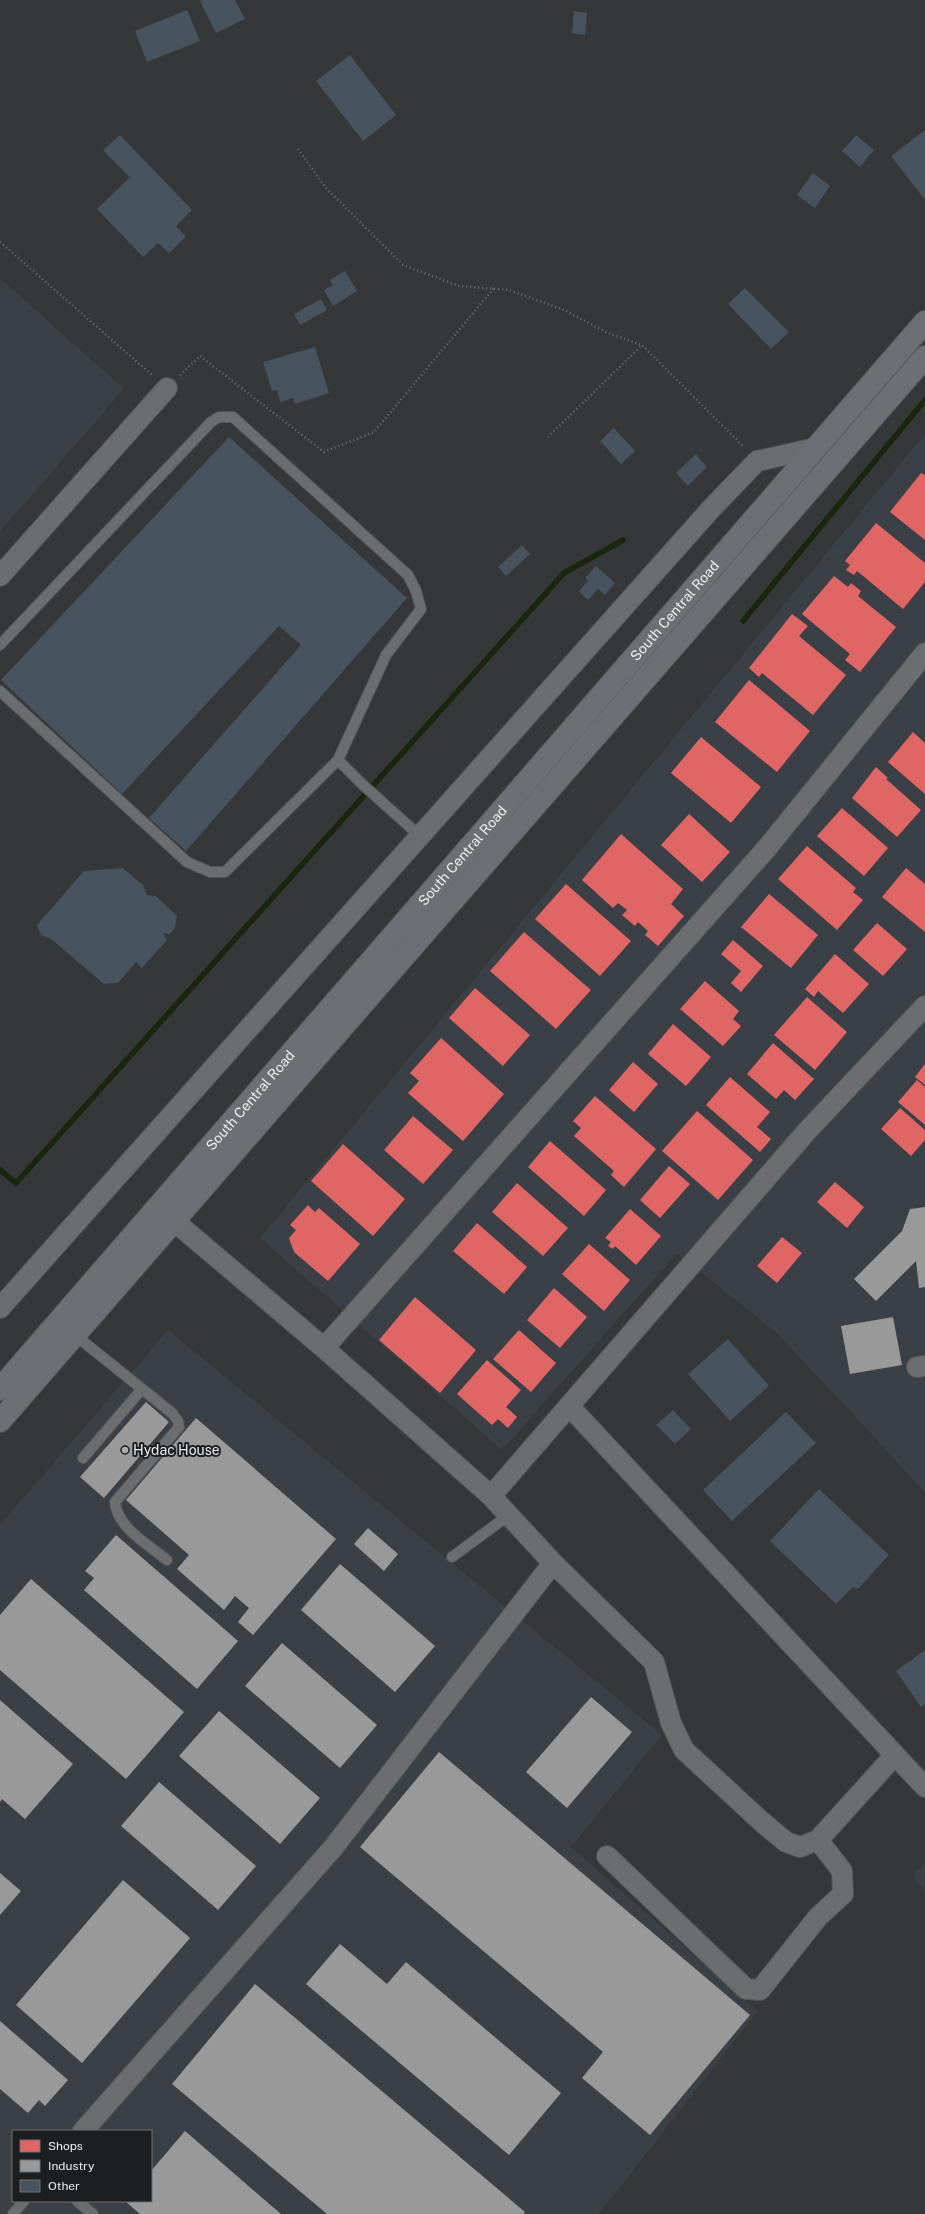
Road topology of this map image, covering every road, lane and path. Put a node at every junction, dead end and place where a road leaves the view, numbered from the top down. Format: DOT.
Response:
graph roads {
  1 [pos="298,149"];
  2 [pos="0,242"];
  3 [pos="494,288"];
  4 [pos="925,322"];
  5 [pos="642,345"];
  6 [pos="925,357"];
  7 [pos="167,388"];
  8 [pos="548,437"];
  9 [pos="816,448"];
  10 [pos="757,461"];
  11 [pos="0,576"];
  12 [pos="0,645"];
  13 [pos="925,653"];
  14 [pos="0,691"];
  15 [pos="338,760"];
  16 [pos="420,836"];
  17 [pos="925,1006"];
  18 [pos="157,1207"];
  19 [pos="174,1222"];
  20 [pos="0,1308"];
  21 [pos="75,1336"];
  22 [pos="324,1348"];
  23 [pos="0,1389"];
  24 [pos="142,1389"];
  25 [pos="569,1406"];
  26 [pos="0,1421"];
  27 [pos="83,1458"];
  28 [pos="491,1496"];
  29 [pos="509,1515"];
  30 [pos="452,1557"];
  31 [pos="167,1560"];
  32 [pos="554,1563"];
  33 [pos="895,1755"];
  34 [pos="925,1787"];
  35 [pos="818,1840"];
  36 [pos="607,1856"];
  37 [pos="84,2130"];
  38 [pos="23,2202"];
  39 [pos="78,2202"];
  40 [pos="13,2214"];
  41 [pos="93,2214"];
  1 -- 3 [label="path"];
  2 -- 7 [label="path"];
  3 -- 5 [label="path"];
  3 -- 7 [label="path"];
  4 -- 9 [label="main road, South Central Road"];
  5 -- 8 [label="path"];
  5 -- 10 [label="path"];
  6 -- 19 [label="main road, South Central Road"];
  7 -- 11 [label="street"];
  9 -- 10 [label="street"];
  9 -- 18 [label="main road, South Central Road"];
  10 -- 16 [label="street"];
  12 -- 15 [label="lane"];
  13 -- 22 [label="street"];
  14 -- 15 [label="lane"];
  15 -- 16 [label="lane"];
  16 -- 20 [label="street"];
  17 -- 25 [label="street"];
  18 -- 19 [label="street"];
  18 -- 23 [label="main road, South Central Road"];
  19 -- 21 [label="main road, South Central Road"];
  19 -- 22 [label="street"];
  21 -- 24 [label="lane"];
  21 -- 26 [label="main road, South Central Road"];
  22 -- 28 [label="street"];
  24 -- 27 [label="lane"];
  24 -- 31 [label="lane"];
  25 -- 28 [label="street"];
  25 -- 33 [label="street"];
  28 -- 29 [label="street"];
  29 -- 30 [label="lane"];
  29 -- 32 [label="street"];
  32 -- 35 [label="street"];
  32 -- 37 [label="street"];
  33 -- 34 [label="street"];
  33 -- 35 [label="street"];
  35 -- 36 [label="street"];
  38 -- 40 [label="lane"];
  39 -- 41 [label="lane"];
}
